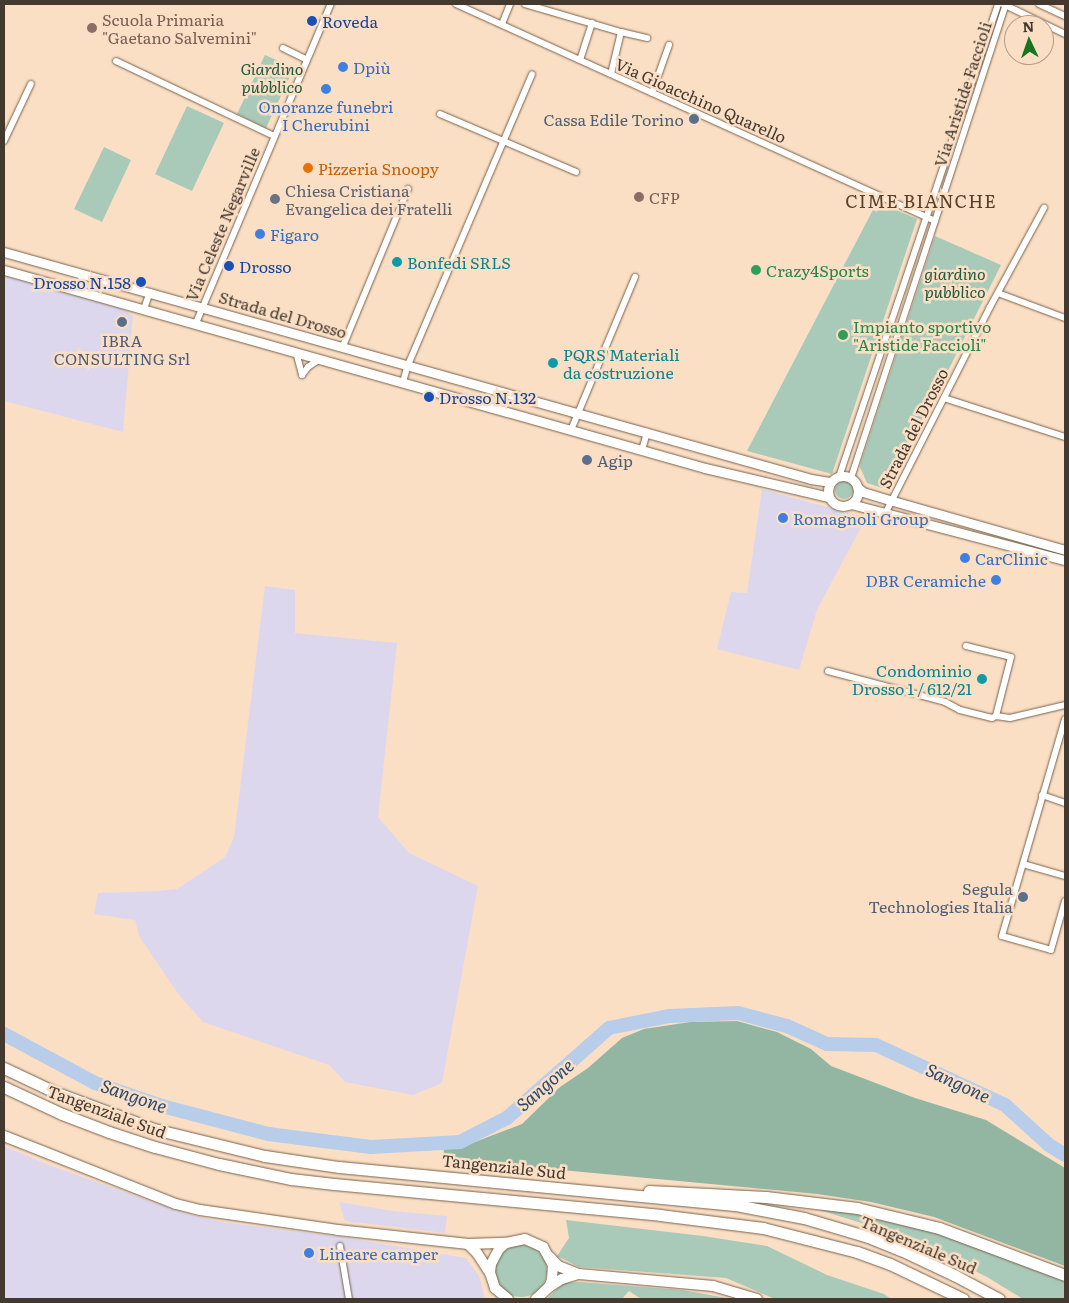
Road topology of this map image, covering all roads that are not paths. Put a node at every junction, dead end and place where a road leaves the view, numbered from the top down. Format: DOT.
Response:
graph roads {
  1 [pos="331,4"];
  2 [pos="456,4"];
  3 [pos="510,4"];
  4 [pos="525,4"];
  5 [pos="1003,4"];
  6 [pos="1039,4"];
  7 [pos="1065,16"];
  8 [pos="592,23"];
  9 [pos="502,24"];
  10 [pos="621,32"];
  11 [pos="1065,34"];
  12 [pos="647,38"];
  13 [pos="669,46"];
  14 [pos="283,48"];
  15 [pos="306,59"];
  16 [pos="580,60"];
  17 [pos="116,61"];
  18 [pos="532,74"];
  19 [pos="611,74"];
  20 [pos="31,84"];
  21 [pos="652,93"];
  22 [pos="440,114"];
  23 [pos="274,136"];
  24 [pos="4,141"];
  25 [pos="504,143"];
  26 [pos="576,172"];
  27 [pos="408,189"];
  28 [pos="1044,208"];
  29 [pos="926,217"];
  30 [pos="935,221"];
  31 [pos="4,252"];
  32 [pos="4,270"];
  33 [pos="83,274"];
  34 [pos="635,277"];
  35 [pos="78,291"];
  36 [pos="150,292"];
  37 [pos="998,293"];
  38 [pos="202,307"];
  39 [pos="144,309"];
  40 [pos="1065,318"];
  41 [pos="196,323"];
  42 [pos="343,346"];
  43 [pos="296,352"];
  44 [pos="320,359"];
  45 [pos="408,365"];
  46 [pos="403,382"];
  47 [pos="944,398"];
  48 [pos="577,412"];
  49 [pos="571,430"];
  50 [pos="647,432"];
  51 [pos="1065,438"];
  52 [pos="642,450"];
  53 [pos="851,478"];
  54 [pos="835,479"];
  55 [pos="858,488"];
  56 [pos="829,497"];
  57 [pos="893,501"];
  58 [pos="851,504"];
  59 [pos="886,512"];
  60 [pos="1065,550"];
  61 [pos="1065,560"];
  62 [pos="966,646"];
  63 [pos="828,671"];
  64 [pos="1065,705"];
  65 [pos="996,716"];
  66 [pos="1065,719"];
  67 [pos="1063,733"];
  68 [pos="1042,795"];
  69 [pos="1065,803"];
  70 [pos="1023,864"];
  71 [pos="1065,876"];
  72 [pos="1065,901"];
  73 [pos="4,1068"];
  74 [pos="4,1087"];
  75 [pos="4,1136"];
  76 [pos="597,1192"];
  77 [pos="506,1243"];
  78 [pos="468,1244"];
  79 [pos="340,1246"];
  80 [pos="550,1258"];
  81 [pos="490,1273"];
  82 [pos="579,1274"];
  83 [pos="1065,1276"];
  84 [pos="549,1287"];
  85 [pos="349,1299"];
  86 [pos="506,1299"];
  87 [pos="536,1299"];
  88 [pos="757,1299"];
  89 [pos="963,1299"];
  90 [pos="999,1299"];
  1 -- 15 [label="street, Via Celeste Negarville"];
  2 -- 9 [label="street, Via Gioacchino Quarello"];
  3 -- 9 [label="street"];
  4 -- 8 [label="street"];
  5 -- 11 [label="street"];
  5 -- 29 [label="street, Via Aristide Faccioli"];
  5 -- 30 [label="street, Via Aristide Faccioli"];
  6 -- 7 [label="street"];
  8 -- 10 [label="street"];
  8 -- 16 [label="street"];
  9 -- 16 [label="street, Via Gioacchino Quarello"];
  10 -- 12 [label="street"];
  10 -- 19 [label="street"];
  13 -- 21 [label="street"];
  14 -- 15 [label="street"];
  15 -- 23 [label="street, Via Celeste Negarville"];
  16 -- 19 [label="street, Via Gioacchino Quarello"];
  17 -- 23 [label="street, Via Celeste Negarville"];
  18 -- 25 [label="street"];
  19 -- 21 [label="street, Via Gioacchino Quarello"];
  20 -- 24 [label="street"];
  21 -- 29 [label="street, Via Gioacchino Quarello"];
  22 -- 25 [label="street"];
  23 -- 38 [label="street, Via Celeste Negarville"];
  25 -- 26 [label="street"];
  25 -- 45 [label="street"];
  27 -- 42 [label="street"];
  28 -- 37 [label="street, Strada del Drosso"];
  29 -- 30 [label="street, Via Gioacchino Quarello"];
  29 -- 54 [label="street, Via Aristide Faccioli"];
  30 -- 53 [label="street, Via Aristide Faccioli"];
  31 -- 33 [label="street, Strada del Drosso"];
  32 -- 35 [label="street, Strada del Drosso"];
  33 -- 35 [label="street"];
  33 -- 36 [label="street, Strada del Drosso"];
  34 -- 48 [label="street"];
  35 -- 39 [label="street, Strada del Drosso"];
  36 -- 38 [label="street, Strada del Drosso"];
  36 -- 39 [label="street"];
  37 -- 40 [label="street"];
  37 -- 47 [label="street, Strada del Drosso"];
  38 -- 41 [label="street, Via Celeste Negarville"];
  38 -- 42 [label="street, Strada del Drosso"];
  39 -- 41 [label="street, Strada del Drosso"];
  41 -- 43 [label="street, Strada del Drosso"];
  42 -- 45 [label="street, Strada del Drosso"];
  43 -- 44 [label="street, Strada del Drosso"];
  43 -- 44 [label="street, Strada del Drosso"];
  44 -- 46 [label="street, Strada del Drosso"];
  45 -- 46 [label="street"];
  45 -- 48 [label="street, Strada del Drosso"];
  46 -- 49 [label="street, Strada del Drosso"];
  47 -- 51 [label="street"];
  47 -- 57 [label="street, Strada del Drosso"];
  48 -- 49 [label="street"];
  48 -- 50 [label="street, Strada del Drosso"];
  49 -- 52 [label="street, Strada del Drosso"];
  50 -- 52 [label="street"];
  50 -- 54 [label="street, Strada del Drosso"];
  52 -- 56 [label="street, Strada del Drosso"];
  53 -- 54 [label="street"];
  53 -- 55 [label="street"];
  54 -- 56 [label="street"];
  55 -- 57 [label="street, Strada del Drosso"];
  55 -- 58 [label="street"];
  56 -- 58 [label="street"];
  57 -- 59 [label="street, Strada del Drosso"];
  57 -- 60 [label="street, Strada del Drosso"];
  58 -- 59 [label="street, Strada del Drosso"];
  59 -- 61 [label="street, Strada del Drosso"];
  62 -- 65 [label="street"];
  63 -- 65 [label="street"];
  64 -- 65 [label="street"];
  66 -- 67 [label="street"];
  67 -- 68 [label="street"];
  68 -- 69 [label="street"];
  68 -- 70 [label="street"];
  70 -- 71 [label="street"];
  70 -- 72 [label="street"];
  73 -- 76 [label="highway, Tangenziale Sud"];
  74 -- 89 [label="highway, Tangenziale Sud"];
  75 -- 78 [label="main road"];
  76 -- 83 [label="highway"];
  76 -- 90 [label="highway, Tangenziale Sud"];
  77 -- 78 [label="main road"];
  77 -- 80 [label="main road"];
  77 -- 81 [label="main road"];
  78 -- 81 [label="main road"];
  79 -- 85 [label="street"];
  80 -- 82 [label="main road"];
  80 -- 84 [label="main road"];
  81 -- 86 [label="main road"];
  82 -- 84 [label="main road"];
  82 -- 88 [label="main road"];
  84 -- 87 [label="main road"];
}
